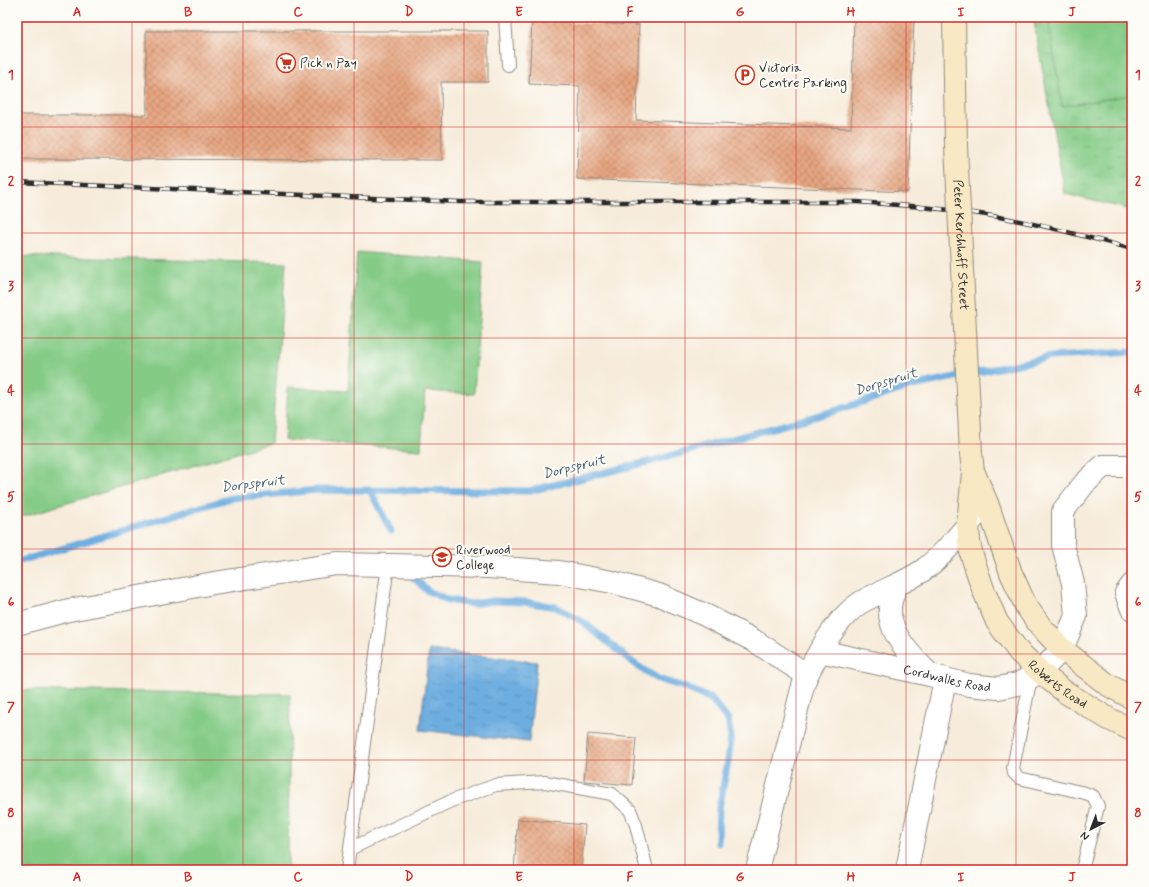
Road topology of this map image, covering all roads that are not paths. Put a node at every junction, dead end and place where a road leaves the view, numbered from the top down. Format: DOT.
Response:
graph roads {
  1 [pos="505,17"];
  2 [pos="954,17"];
  3 [pos="508,65"];
  4 [pos="972,463"];
  5 [pos="1132,466"];
  6 [pos="987,503"];
  7 [pos="968,524"];
  8 [pos="388,565"];
  9 [pos="1132,584"];
  10 [pos="895,587"];
  11 [pos="1132,609"];
  12 [pos="997,622"];
  13 [pos="17,624"];
  14 [pos="1062,649"];
  15 [pos="820,651"];
  16 [pos="1036,674"];
  17 [pos="807,675"];
  18 [pos="938,677"];
  19 [pos="1132,698"];
  20 [pos="1132,730"];
  21 [pos="350,849"];
  22 [pos="347,870"];
  23 [pos="647,870"];
  24 [pos="757,870"];
  25 [pos="907,870"];
  26 [pos="1082,870"];
  1 -- 3 [label="lane"];
  2 -- 4 [label="street, Peter Kerchhoff Street, bridge"];
  4 -- 6 [label="street, Peter Kerchhoff Street"];
  4 -- 7 [label="street, Peter Kerchhoff Street"];
  5 -- 14 [label="street"];
  6 -- 7 [label="street"];
  6 -- 14 [label="street, Peter Kerchhoff Street"];
  7 -- 10 [label="street"];
  7 -- 12 [label="street, Peter Kerchhoff Street"];
  8 -- 13 [label="street"];
  8 -- 17 [label="street"];
  8 -- 21 [label="lane"];
  9 -- 11 [label="street"];
  10 -- 15 [label="street"];
  10 -- 18 [label="street"];
  12 -- 16 [label="street, Roberts Road"];
  14 -- 16 [label="street, Cordwalles Road"];
  14 -- 19 [label="street"];
  15 -- 17 [label="street"];
  15 -- 18 [label="street, Cordwalles Road"];
  16 -- 18 [label="street, Cordwalles Road"];
  16 -- 20 [label="street, Roberts Road"];
  16 -- 26 [label="lane"];
  17 -- 24 [label="street"];
  18 -- 25 [label="street"];
  21 -- 22 [label="lane"];
  21 -- 23 [label="lane"];
}
